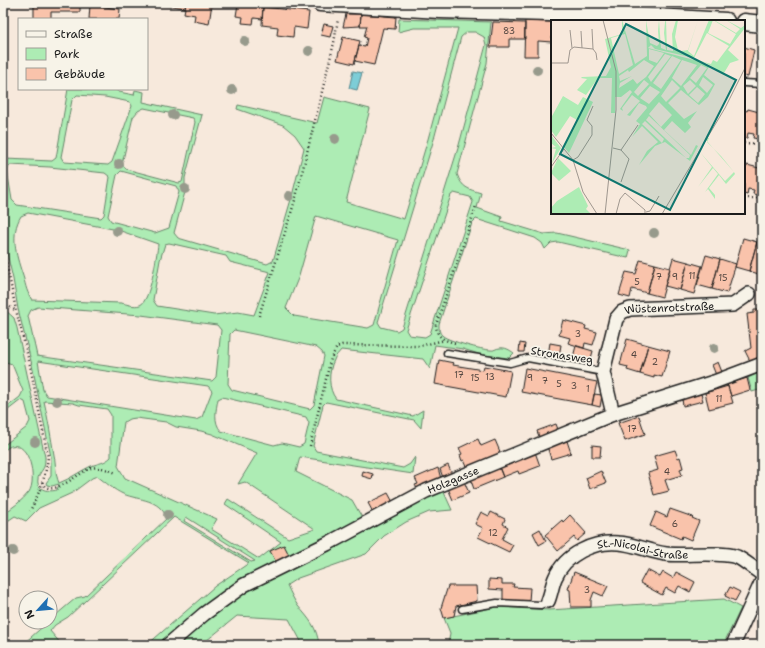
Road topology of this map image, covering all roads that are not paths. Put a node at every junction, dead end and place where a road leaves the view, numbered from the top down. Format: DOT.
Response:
graph roads {
  1 [pos="320,3"];
  2 [pos="710,20"];
  3 [pos="745,22"];
  4 [pos="762,24"];
  5 [pos="745,83"];
  6 [pos="762,84"];
  7 [pos="749,294"];
  8 [pos="446,353"];
  9 [pos="762,364"];
  10 [pos="603,372"];
  11 [pos="613,414"];
  12 [pos="762,574"];
  13 [pos="762,581"];
  14 [pos="548,601"];
  15 [pos="462,609"];
  16 [pos="735,644"];
  17 [pos="168,645"];
  1 -- 2 [label="street"];
  3 -- 4 [label="street"];
  5 -- 6 [label="lane"];
  7 -- 10 [label="street, Wüstenrotstraße"];
  8 -- 10 [label="lane, Stronasweg"];
  9 -- 11 [label="street, Holzgasse"];
  10 -- 11 [label="street, Wüstenrotstraße"];
  11 -- 17 [label="street, Holzgasse"];
  12 -- 14 [label="street, St.-Nicolai-Straße"];
  13 -- 16 [label="street"];
  14 -- 15 [label="lane"];
}
